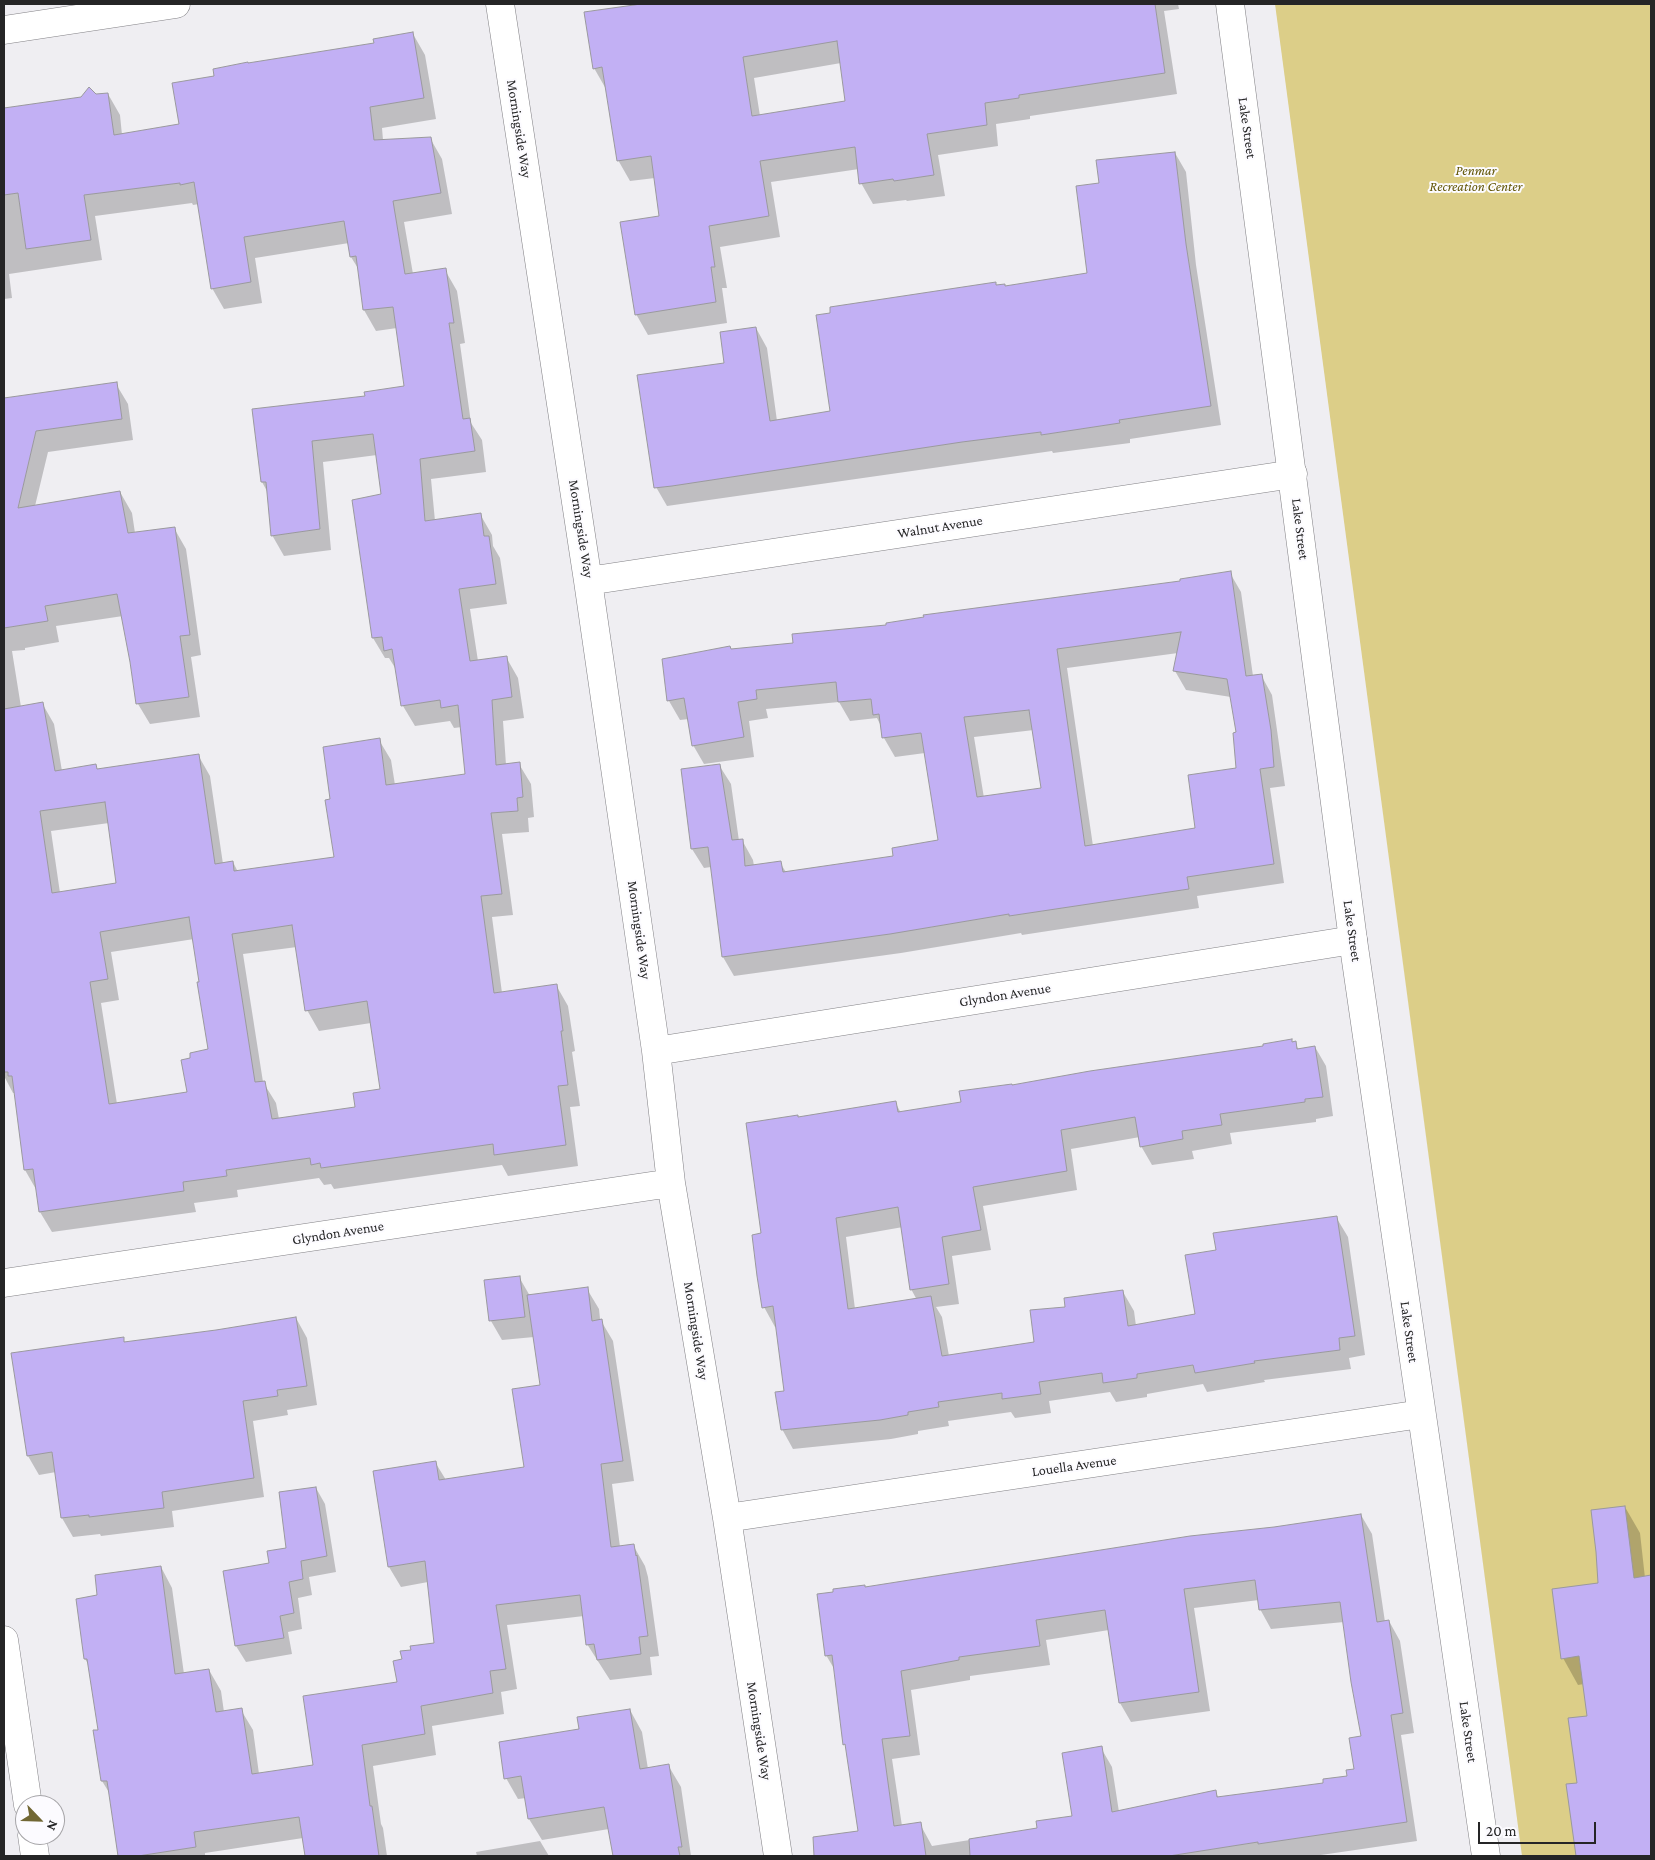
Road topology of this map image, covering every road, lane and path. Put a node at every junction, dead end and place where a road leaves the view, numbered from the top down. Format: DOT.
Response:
graph roads {
  1 [pos="176,4"];
  2 [pos="500,4"];
  3 [pos="1230,4"];
  4 [pos="4,30"];
  5 [pos="1293,474"];
  6 [pos="588,581"];
  7 [pos="1353,940"];
  8 [pos="656,1050"];
  9 [pos="671,1183"];
  10 [pos="4,1283"];
  11 [pos="1421,1414"];
  12 [pos="727,1518"];
  13 [pos="4,1640"];
  14 [pos="27,1795"];
  15 [pos="778,1856"];
  16 [pos="1486,1856"];
  1 -- 4 [label="street"];
  2 -- 6 [label="street, Morningside Way"];
  3 -- 5 [label="street, Lake Street"];
  5 -- 6 [label="street, Walnut Avenue"];
  5 -- 7 [label="street, Lake Street"];
  6 -- 8 [label="street, Morningside Way"];
  7 -- 8 [label="street, Glyndon Avenue"];
  7 -- 11 [label="street, Lake Street"];
  8 -- 9 [label="street, Morningside Way"];
  9 -- 10 [label="street, Glyndon Avenue"];
  9 -- 12 [label="street, Morningside Way"];
  11 -- 12 [label="street, Louella Avenue"];
  11 -- 16 [label="street, Lake Street"];
  12 -- 15 [label="street, Morningside Way"];
  13 -- 14 [label="street"];
}
